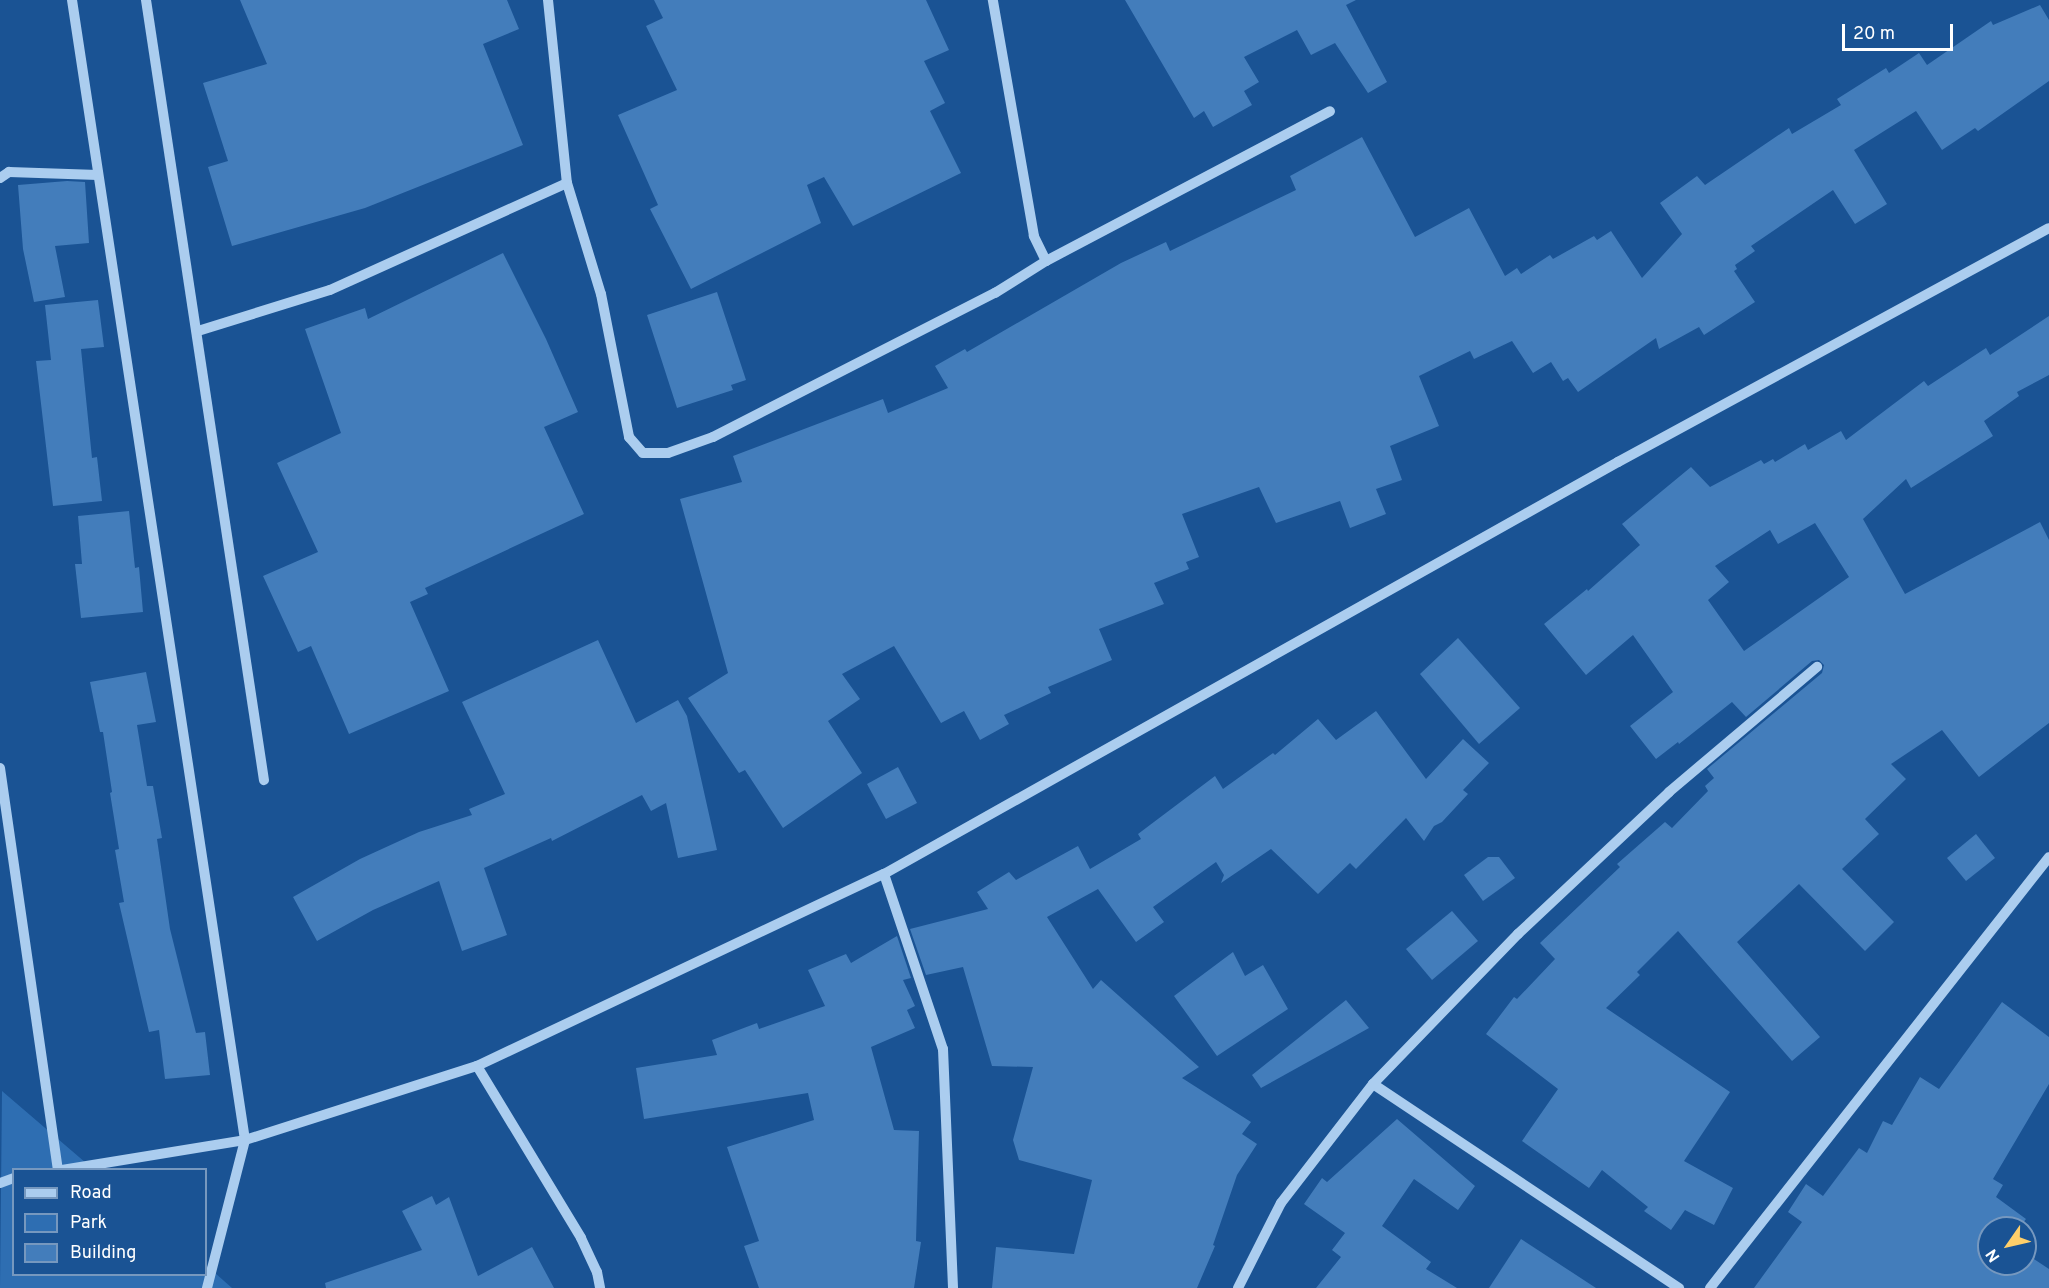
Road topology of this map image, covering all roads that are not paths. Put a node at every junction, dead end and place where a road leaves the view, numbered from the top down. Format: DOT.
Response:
graph roads {
  1 [pos="72,0"];
  2 [pos="146,0"];
  3 [pos="548,0"];
  4 [pos="993,0"];
  5 [pos="1330,111"];
  6 [pos="98,175"];
  7 [pos="0,178"];
  8 [pos="567,183"];
  9 [pos="2049,228"];
  10 [pos="1046,261"];
  11 [pos="198,331"];
  12 [pos="1817,667"];
  13 [pos="0,768"];
  14 [pos="264,780"];
  15 [pos="2049,857"];
  16 [pos="884,874"];
  17 [pos="477,1066"];
  18 [pos="1373,1084"];
  19 [pos="246,1140"];
  20 [pos="60,1168"];
  21 [pos="72,1168"];
  22 [pos="207,1288"];
  23 [pos="600,1288"];
  24 [pos="953,1288"];
  25 [pos="1238,1288"];
  26 [pos="1679,1288"];
  27 [pos="1710,1288"];
  1 -- 6 [label="street"];
  2 -- 11 [label="street"];
  3 -- 8 [label="street"];
  4 -- 10 [label="street"];
  5 -- 10 [label="street"];
  6 -- 7 [label="street"];
  6 -- 19 [label="street"];
  8 -- 10 [label="street"];
  8 -- 11 [label="street"];
  9 -- 16 [label="street"];
  11 -- 14 [label="street"];
  12 -- 18 [label="street"];
  13 -- 20 [label="street"];
  15 -- 27 [label="street"];
  16 -- 17 [label="street"];
  16 -- 24 [label="street"];
  17 -- 19 [label="street"];
  17 -- 23 [label="street"];
  18 -- 25 [label="street"];
  18 -- 26 [label="street"];
  19 -- 21 [label="street"];
  19 -- 22 [label="street"];
}
